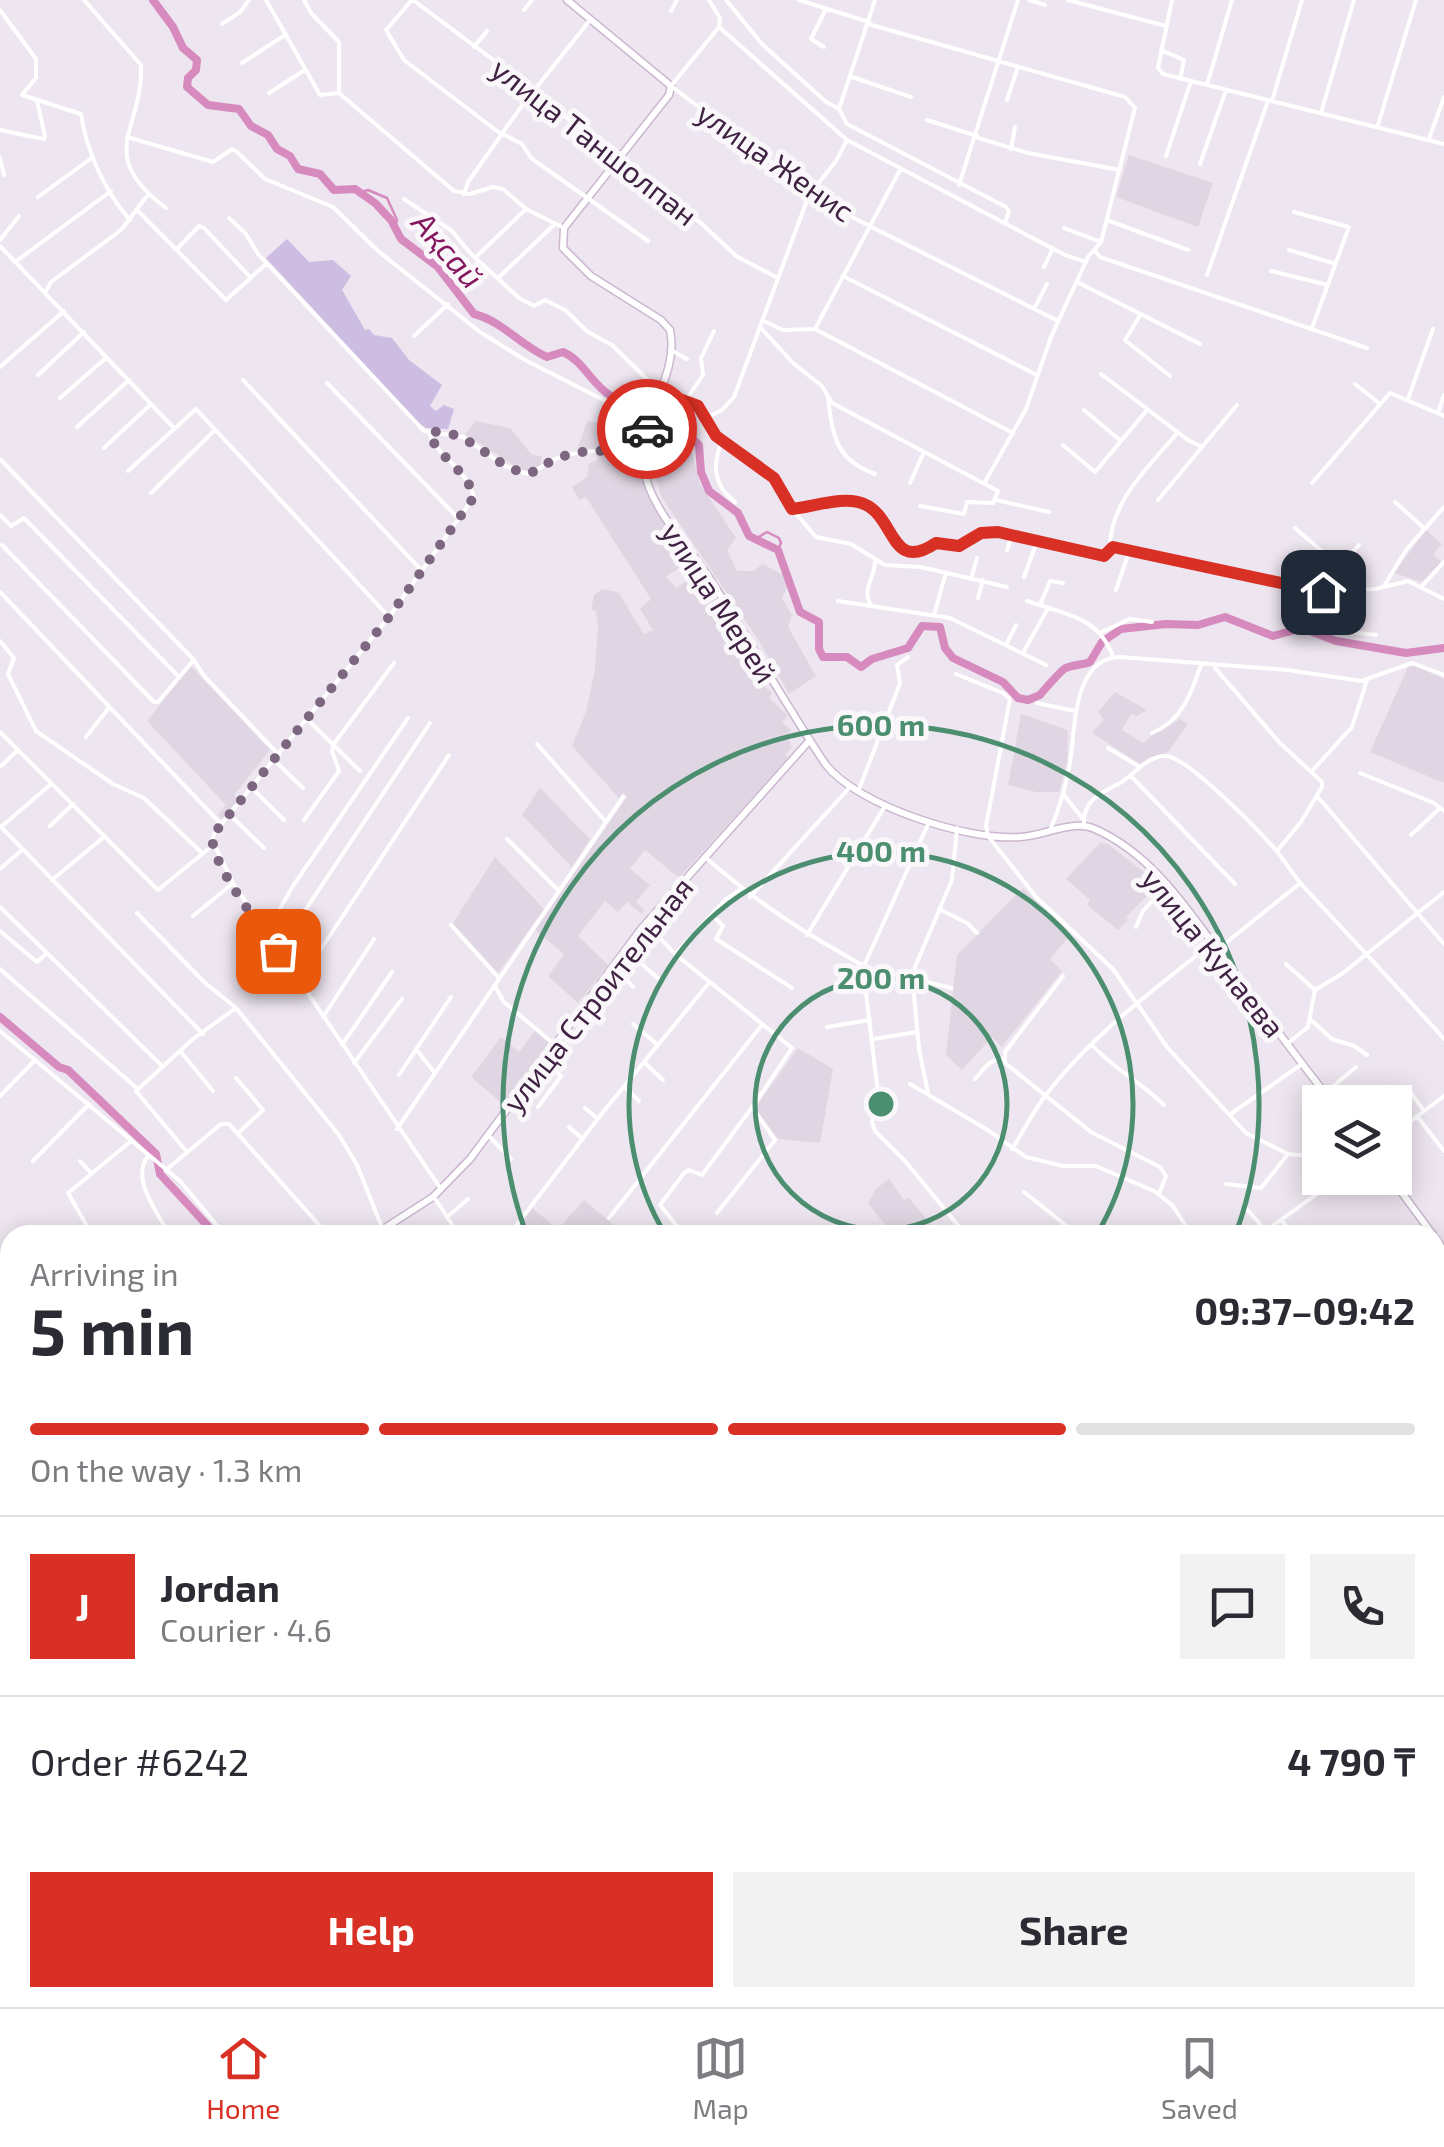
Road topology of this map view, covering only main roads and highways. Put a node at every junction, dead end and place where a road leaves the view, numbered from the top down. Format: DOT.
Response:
graph roads {
  1 [pos="567,0"];
  2 [pos="671,350"];
  3 [pos="810,740"];
  4 [pos="1319,1085"];
  5 [pos="1404,1195"];
  6 [pos="394,1225"];
  7 [pos="1425,1225"];
  1 -- 2 [label="main road, улица Женис"];
  2 -- 3 [label="main road, улица Мерей"];
  3 -- 4 [label="main road, улица Кунаева"];
  3 -- 6 [label="main road, улица Строительная"];
  5 -- 7 [label="main road"];
}
